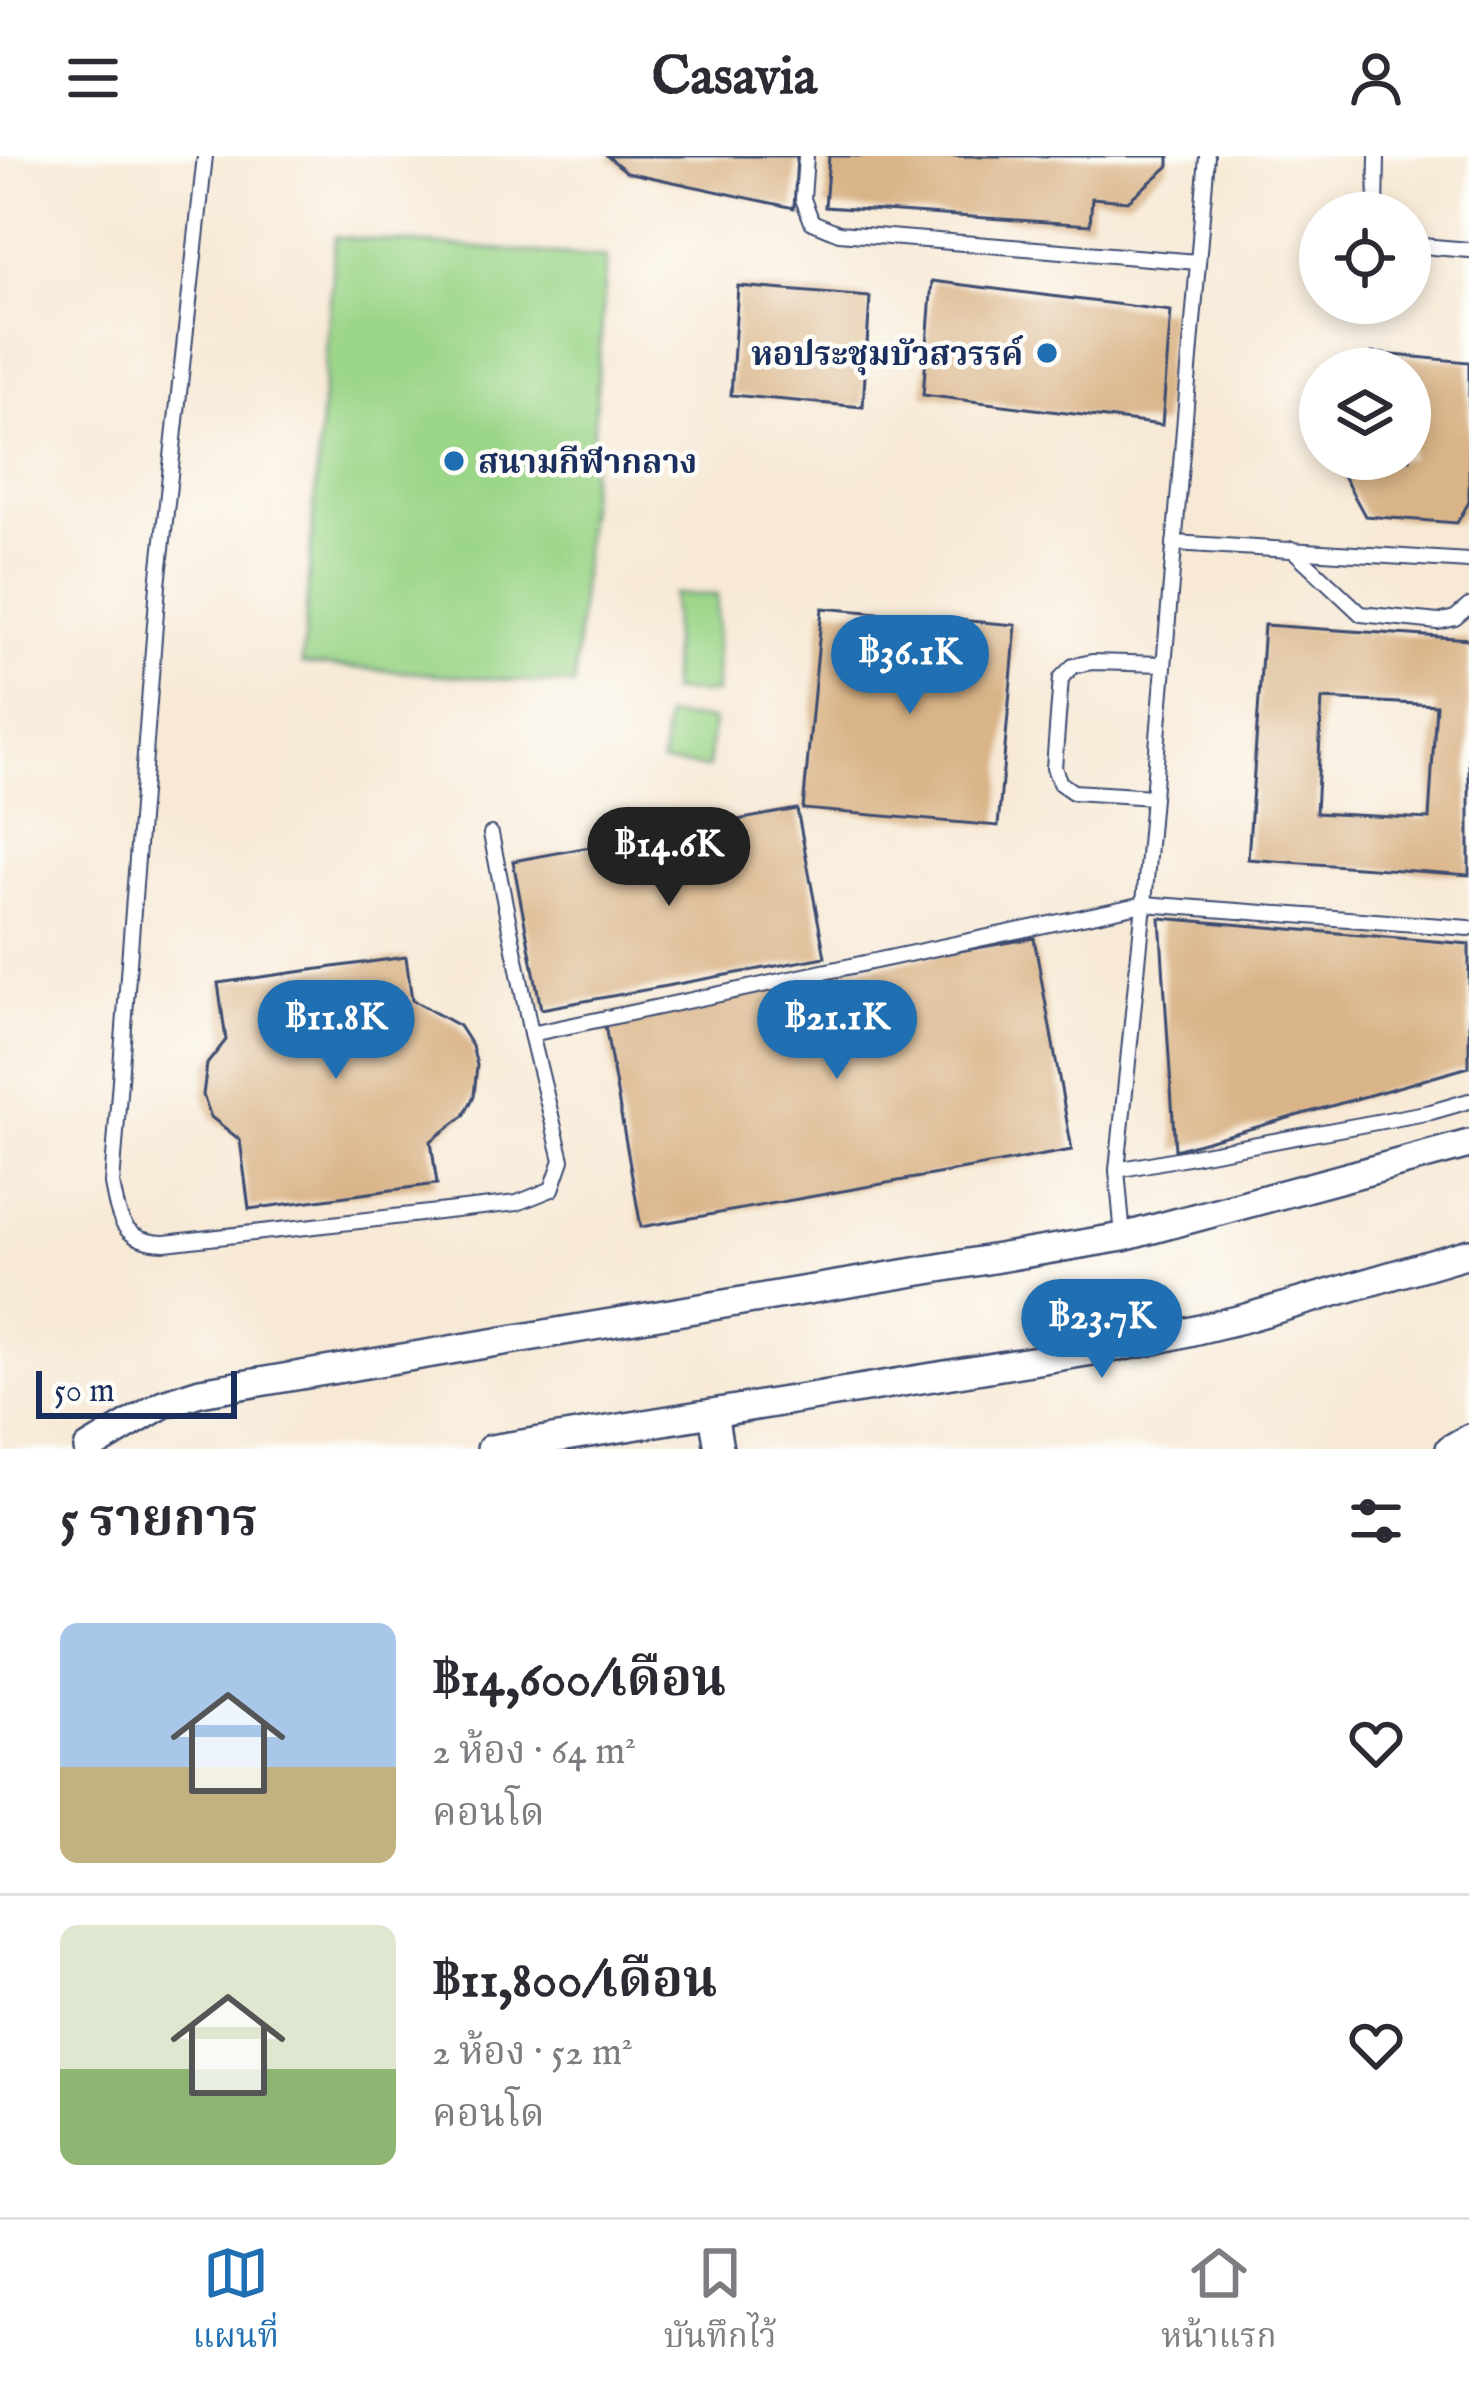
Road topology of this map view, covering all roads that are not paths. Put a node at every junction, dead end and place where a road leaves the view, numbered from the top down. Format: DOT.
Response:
graph roads {
  1 [pos="205,156"];
  2 [pos="806,156"];
  3 [pos="1207,156"];
  4 [pos="1377,156"];
  5 [pos="1376,192"];
  6 [pos="1431,247"];
  7 [pos="1469,250"];
  8 [pos="1198,262"];
  9 [pos="1174,543"];
  10 [pos="1292,549"];
  11 [pos="1469,561"];
  12 [pos="1469,606"];
  13 [pos="1164,664"];
  14 [pos="1153,797"];
  15 [pos="490,834"];
  16 [pos="1144,904"];
  17 [pos="1469,928"];
  18 [pos="531,1034"];
  19 [pos="1469,1101"];
  20 [pos="1469,1144"];
  21 [pos="1117,1171"];
  22 [pos="1124,1237"];
  23 [pos="1469,1253"];
  24 [pos="713,1413"];
  25 [pos="1469,1438"];
  26 [pos="88,1449"];
  27 [pos="490,1449"];
  28 [pos="718,1449"];
  29 [pos="1450,1449"];
  1 -- 18 [label="lane"];
  2 -- 8 [label="lane"];
  3 -- 8 [label="lane"];
  4 -- 5 [label="lane"];
  6 -- 7 [label="lane"];
  8 -- 9 [label="lane"];
  9 -- 10 [label="lane"];
  9 -- 13 [label="lane"];
  10 -- 11 [label="lane"];
  10 -- 12 [label="lane"];
  13 -- 14 [label="lane"];
  13 -- 14 [label="lane"];
  14 -- 16 [label="lane"];
  15 -- 18 [label="lane"];
  16 -- 17 [label="lane"];
  16 -- 18 [label="lane"];
  16 -- 21 [label="lane"];
  19 -- 21 [label="lane"];
  20 -- 22 [label="street"];
  21 -- 22 [label="lane"];
  22 -- 26 [label="street"];
  23 -- 24 [label="street"];
  24 -- 27 [label="street"];
  24 -- 28 [label="street"];
  25 -- 29 [label="street"];
}
